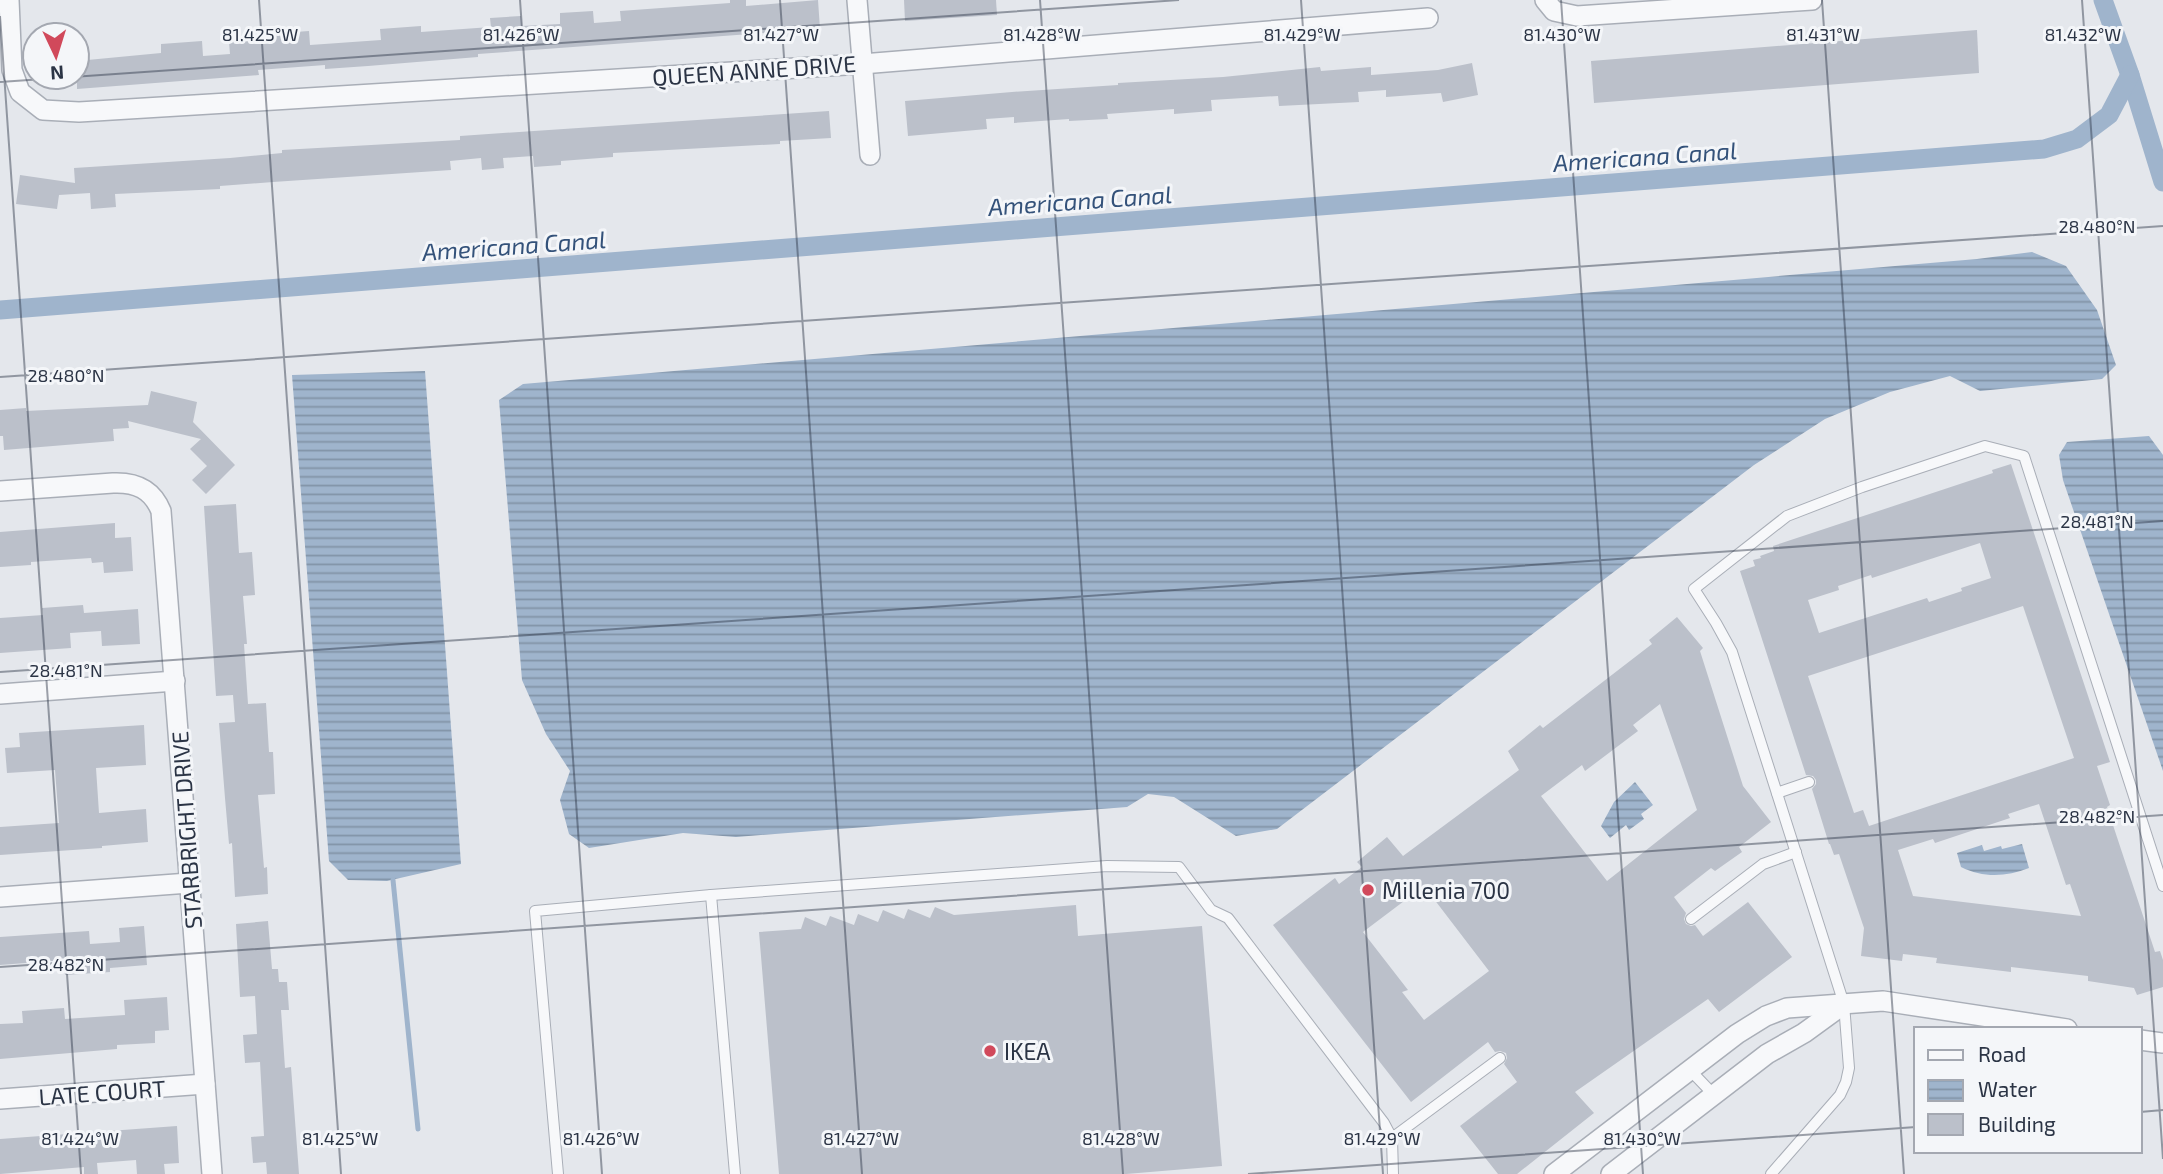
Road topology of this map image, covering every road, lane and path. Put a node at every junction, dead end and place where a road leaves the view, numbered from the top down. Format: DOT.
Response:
graph roads {
  1 [pos="9,0"];
  2 [pos="857,0"];
  3 [pos="1545,0"];
  4 [pos="1812,0"];
  5 [pos="1428,18"];
  6 [pos="862,64"];
  7 [pos="870,155"];
  8 [pos="0,491"];
  9 [pos="175,681"];
  10 [pos="0,694"];
  11 [pos="1809,782"];
  12 [pos="1777,793"];
  13 [pos="1796,852"];
  14 [pos="189,883"];
  15 [pos="2163,886"];
  16 [pos="711,895"];
  17 [pos="0,897"];
  18 [pos="1691,919"];
  19 [pos="1844,1003"];
  20 [pos="2054,1027"];
  21 [pos="2142,1040"];
  22 [pos="2162,1041"];
  23 [pos="1500,1058"];
  24 [pos="1690,1070"];
  25 [pos="205,1084"];
  26 [pos="1715,1095"];
  27 [pos="0,1100"];
  28 [pos="1392,1138"];
  29 [pos="212,1174"];
  30 [pos="558,1174"];
  31 [pos="735,1174"];
  32 [pos="1392,1174"];
  33 [pos="1554,1174"];
  34 [pos="1611,1174"];
  35 [pos="1771,1174"];
  1 -- 6 [label="street, QUEEN ANNE DRIVE"];
  2 -- 6 [label="street"];
  3 -- 4 [label="street"];
  5 -- 6 [label="street, QUEEN ANNE DRIVE"];
  6 -- 7 [label="street"];
  8 -- 9 [label="street, STARBRIGHT DRIVE"];
  9 -- 10 [label="street"];
  9 -- 14 [label="street, STARBRIGHT DRIVE"];
  11 -- 12 [label="lane"];
  12 -- 13 [label="lane"];
  12 -- 15 [label="lane"];
  13 -- 18 [label="lane"];
  13 -- 19 [label="lane"];
  14 -- 17 [label="street"];
  14 -- 25 [label="street, STARBRIGHT DRIVE"];
  16 -- 28 [label="lane"];
  16 -- 30 [label="lane"];
  16 -- 31 [label="lane"];
  19 -- 20 [label="street"];
  19 -- 24 [label="street"];
  19 -- 26 [label="street"];
  19 -- 35 [label="lane"];
  21 -- 22 [label="street"];
  23 -- 28 [label="lane"];
  24 -- 26 [label="lane"];
  24 -- 33 [label="street"];
  25 -- 27 [label="street, LATE COURT"];
  25 -- 29 [label="street, STARBRIGHT DRIVE"];
  26 -- 34 [label="street"];
  28 -- 32 [label="lane"];
}
